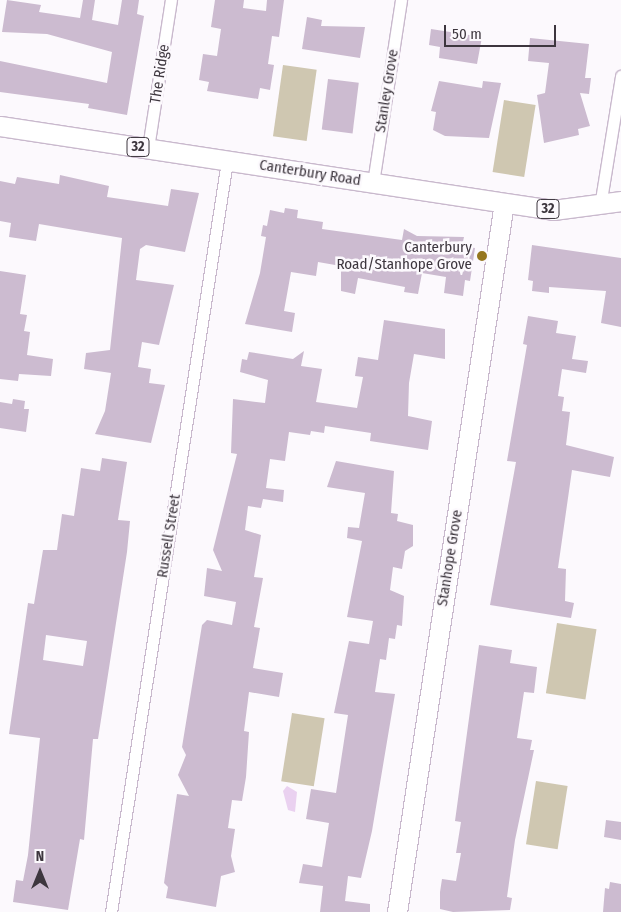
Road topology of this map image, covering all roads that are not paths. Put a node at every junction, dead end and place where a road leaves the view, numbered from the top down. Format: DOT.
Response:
graph roads {
  1 [pos="171,0"];
  2 [pos="401,0"];
  3 [pos="621,76"];
  4 [pos="0,126"];
  5 [pos="148,148"];
  6 [pos="227,160"];
  7 [pos="373,183"];
  8 [pos="621,201"];
  9 [pos="504,203"];
  10 [pos="600,206"];
  11 [pos="111,912"];
  12 [pos="397,912"];
  1 -- 5 [label="street, The Ridge"];
  2 -- 7 [label="street, Stanley Grove"];
  3 -- 10 [label="street"];
  4 -- 5 [label="main road, Canterbury Road / 32"];
  5 -- 6 [label="main road, Canterbury Road / 32"];
  6 -- 7 [label="main road, Canterbury Road / 32"];
  6 -- 11 [label="street, Russell Street"];
  7 -- 9 [label="main road, Canterbury Road / 32"];
  8 -- 10 [label="main road, Canterbury Road / 32"];
  9 -- 10 [label="main road, Canterbury Road / 32"];
  9 -- 12 [label="main road, Stanhope Grove"];
}
